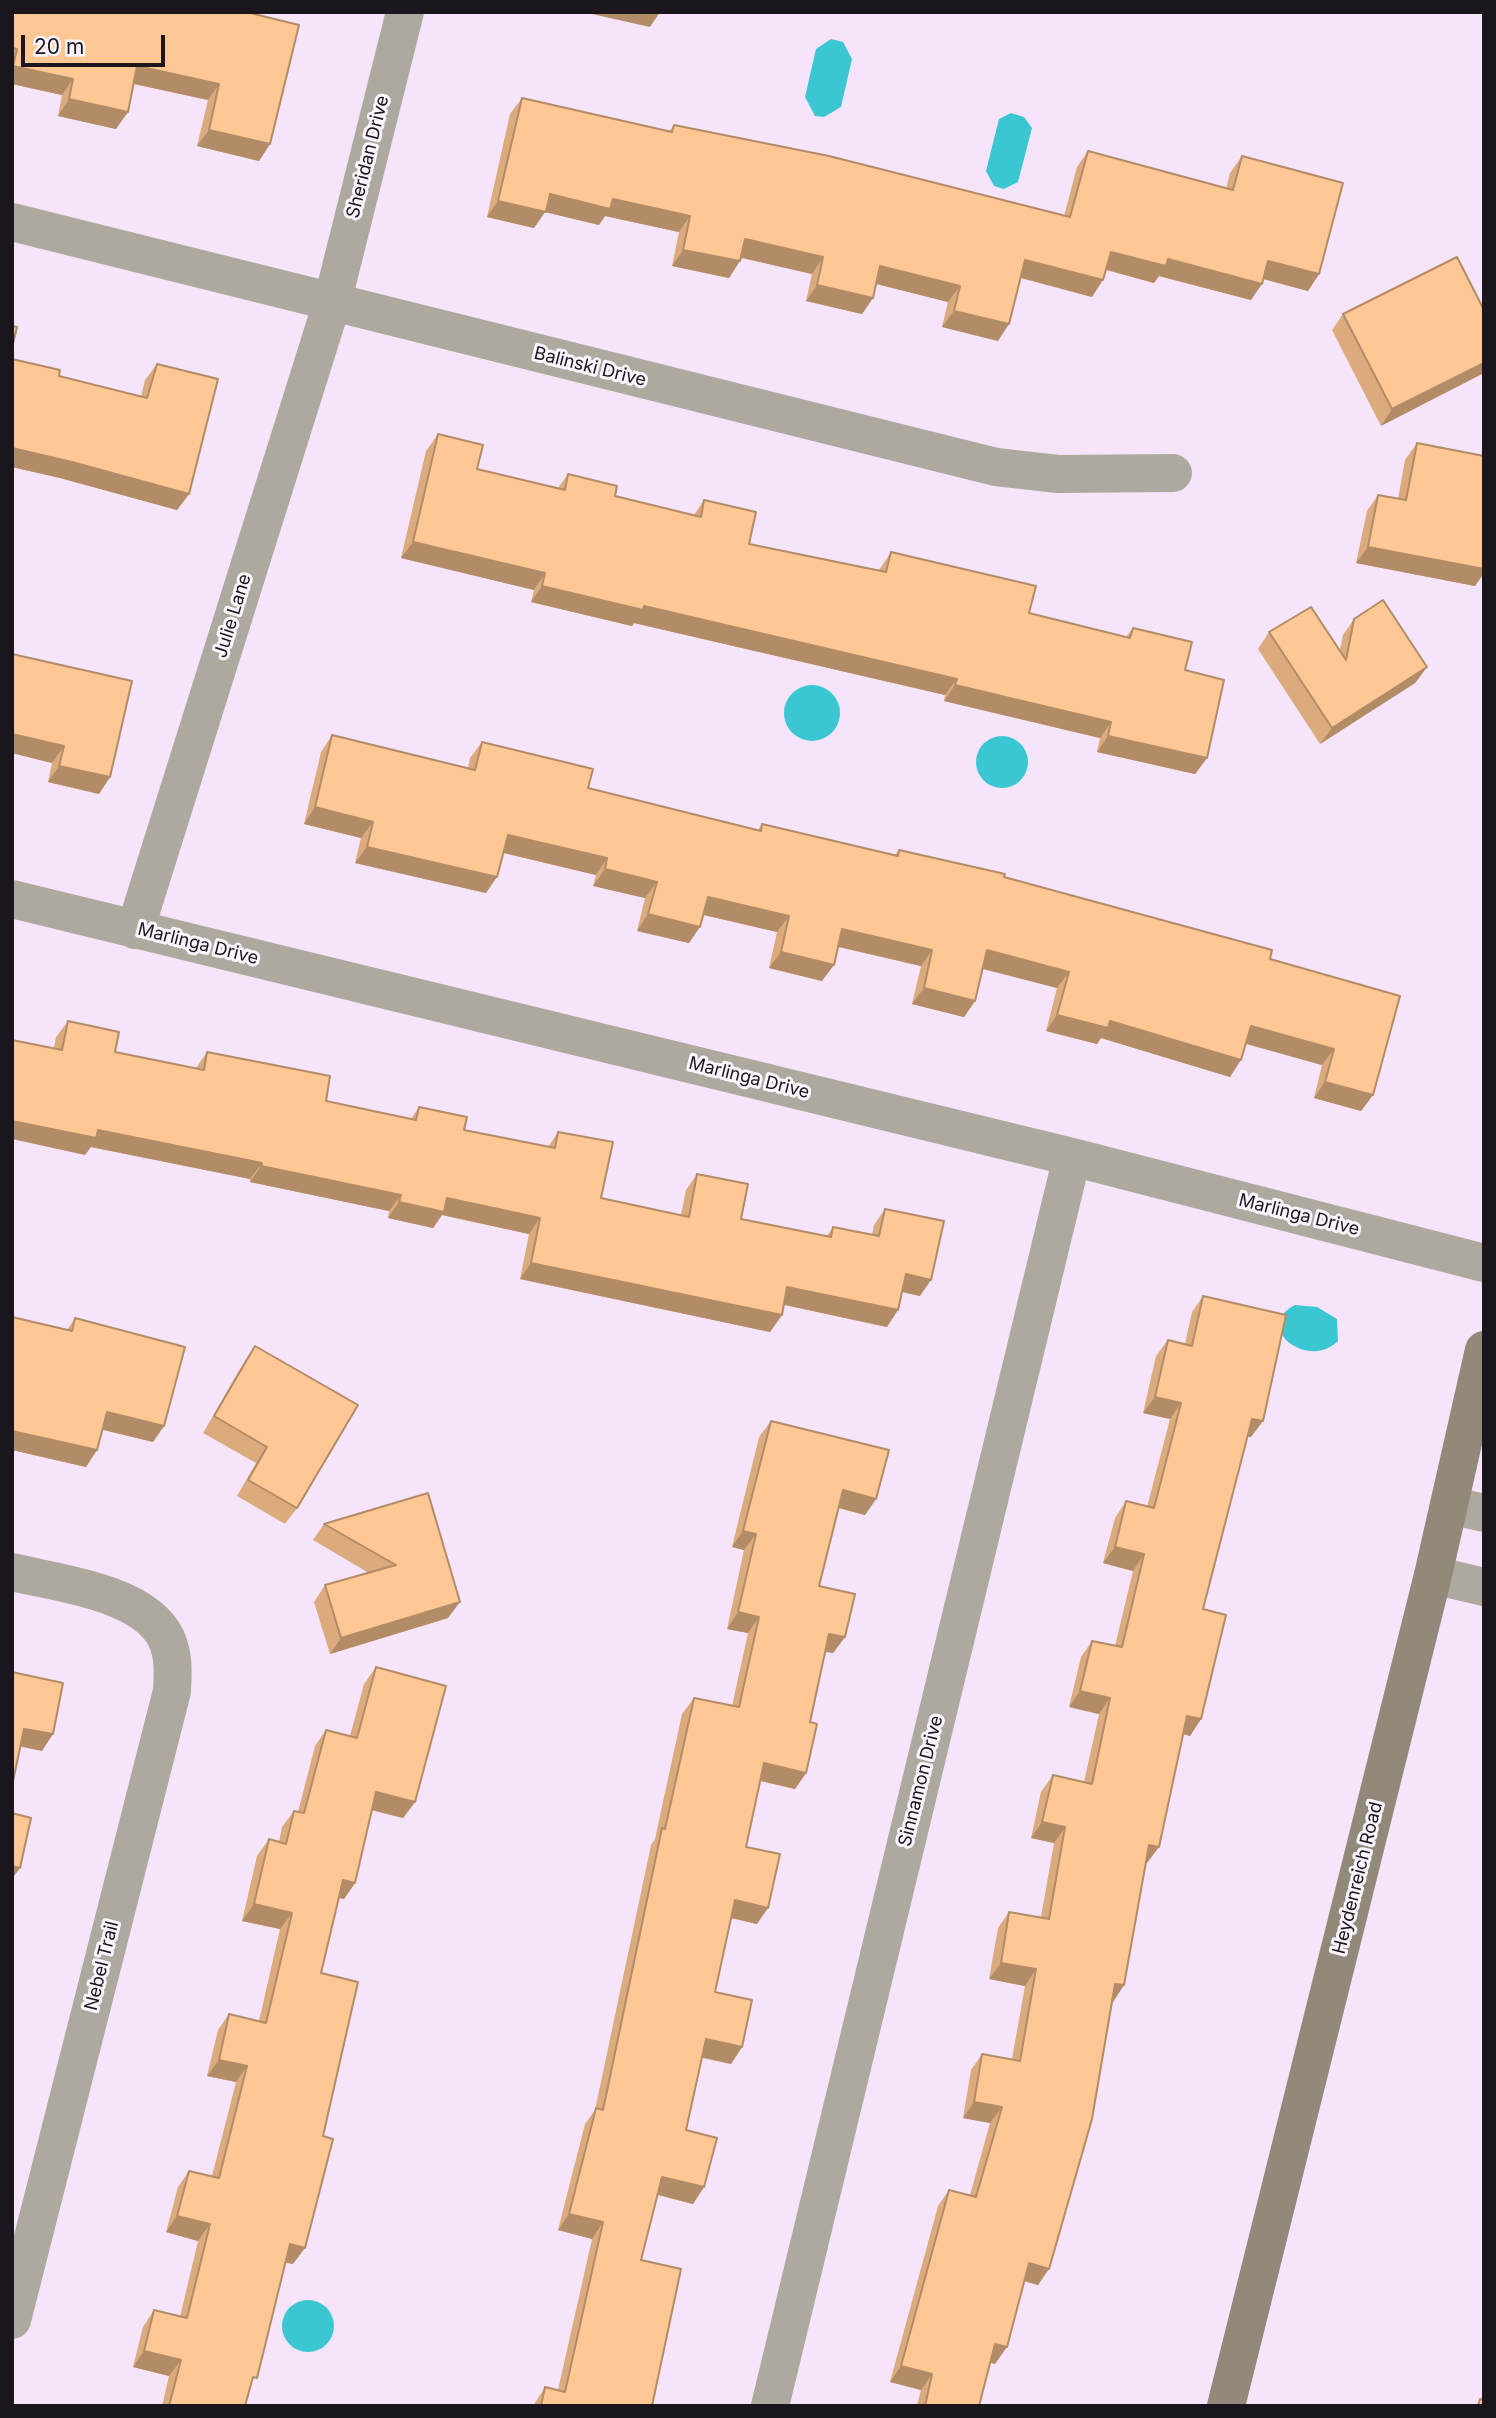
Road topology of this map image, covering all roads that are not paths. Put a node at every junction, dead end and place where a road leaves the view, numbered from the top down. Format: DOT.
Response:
graph roads {
  1 [pos="405,12"];
  2 [pos="12,222"];
  3 [pos="332,303"];
  4 [pos="1173,473"];
  5 [pos="12,899"];
  6 [pos="135,930"];
  7 [pos="1072,1157"];
  8 [pos="1484,1263"];
  9 [pos="1484,1350"];
  10 [pos="1466,1509"];
  11 [pos="12,1572"];
  12 [pos="1433,1576"];
  13 [pos="1484,1587"];
  14 [pos="12,2320"];
  15 [pos="769,2406"];
  16 [pos="1226,2406"];
  1 -- 3 [label="street, Sheridan Drive"];
  2 -- 3 [label="street, Balinski Drive"];
  3 -- 4 [label="street, Balinski Drive"];
  3 -- 6 [label="street, Julie Lane"];
  5 -- 6 [label="street, Marlinga Drive"];
  6 -- 7 [label="street, Marlinga Drive"];
  7 -- 8 [label="street, Marlinga Drive"];
  7 -- 15 [label="street, Sinnamon Drive"];
  9 -- 10 [label="street, Heydenreich Road"];
  10 -- 12 [label="street, Heydenreich Road"];
  11 -- 14 [label="street, Nebel Trail"];
  12 -- 13 [label="street"];
  12 -- 16 [label="street, Heydenreich Road"];
}
